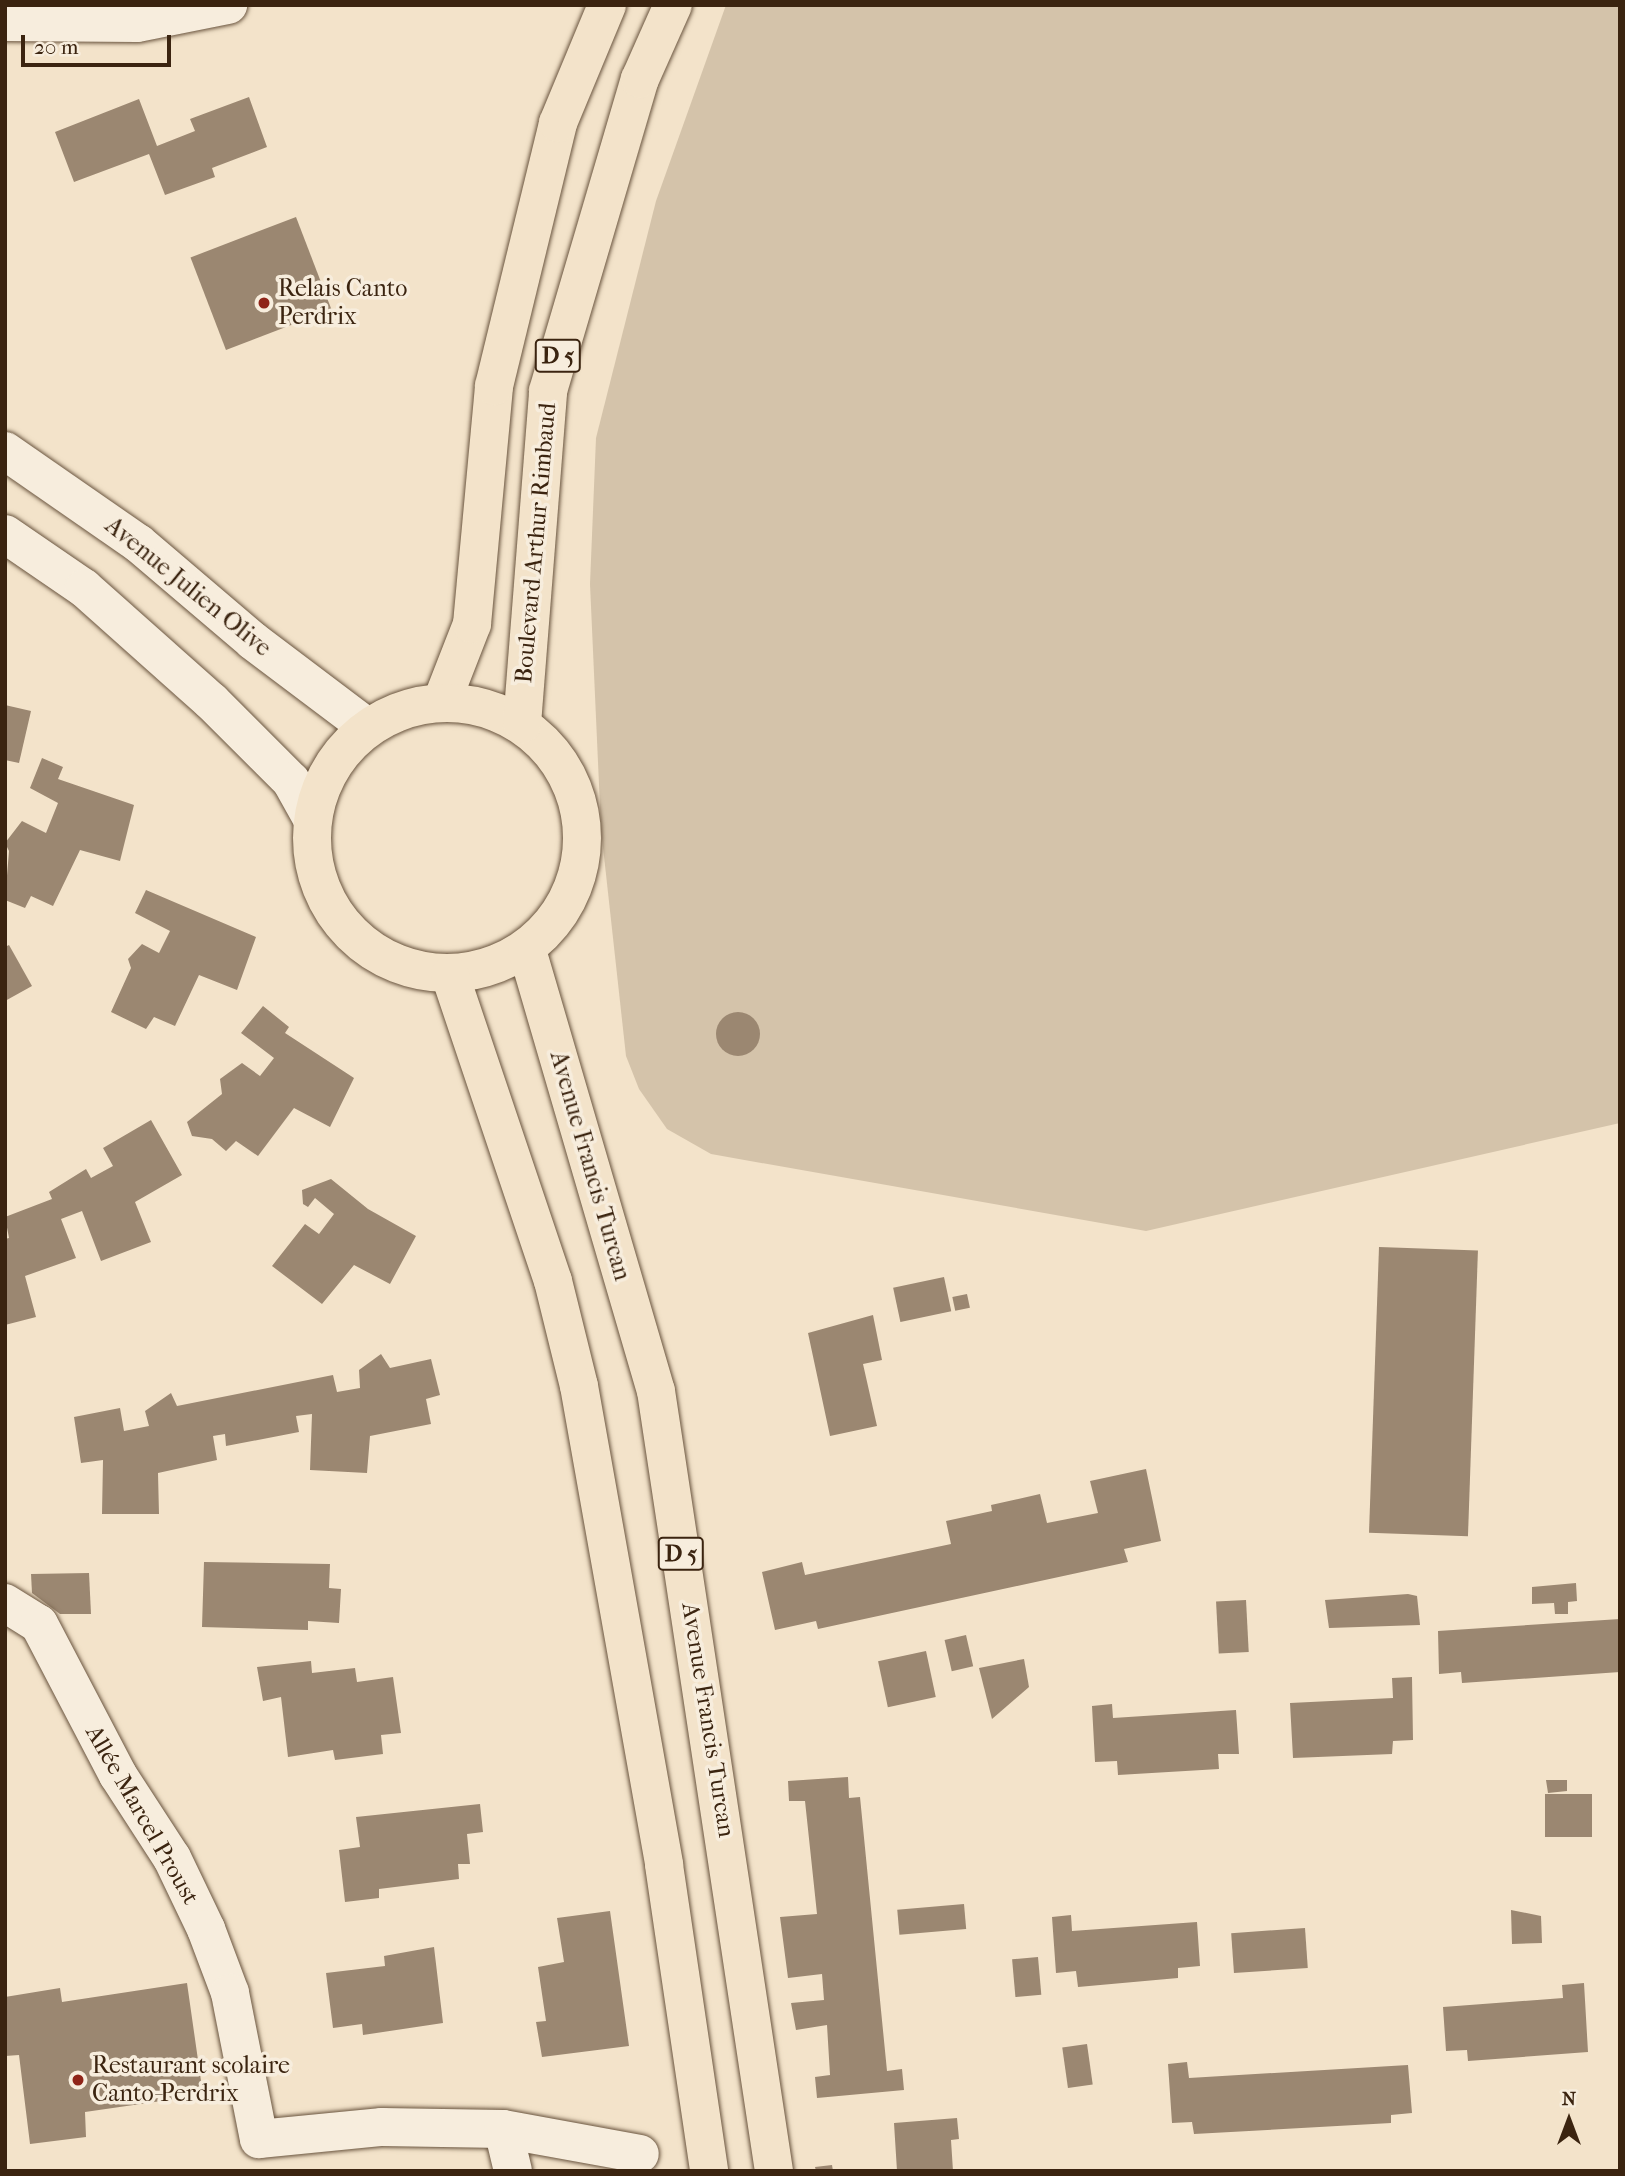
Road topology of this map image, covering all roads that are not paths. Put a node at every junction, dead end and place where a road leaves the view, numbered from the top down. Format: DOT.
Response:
graph roads {
  1 [pos="228,5"];
  2 [pos="607,5"];
  3 [pos="673,5"];
  4 [pos="5,22"];
  5 [pos="5,451"];
  6 [pos="5,534"];
  7 [pos="442,701"];
  8 [pos="522,724"];
  9 [pos="367,727"];
  10 [pos="312,817"];
  11 [pos="527,950"];
  12 [pos="450,975"];
  13 [pos="5,1602"];
  14 [pos="503,2129"];
  15 [pos="640,2154"];
  16 [pos="513,2171"];
  17 [pos="709,2171"];
  18 [pos="774,2171"];
  1 -- 4 [label="street"];
  2 -- 7 [label="main road, D 5"];
  3 -- 8 [label="main road, Boulevard Arthur Rimbaud / D 5"];
  5 -- 9 [label="street, Avenue Julien Olive"];
  6 -- 10 [label="street"];
  7 -- 8 [label="main road"];
  7 -- 9 [label="main road"];
  8 -- 11 [label="main road"];
  9 -- 10 [label="main road"];
  10 -- 12 [label="main road"];
  11 -- 12 [label="main road"];
  11 -- 18 [label="main road, Avenue Francis Turcan / D 5"];
  12 -- 17 [label="main road"];
  13 -- 14 [label="street, Allée Marcel Proust"];
  14 -- 15 [label="street, Allée Marcel Proust"];
  14 -- 16 [label="street"];
}
